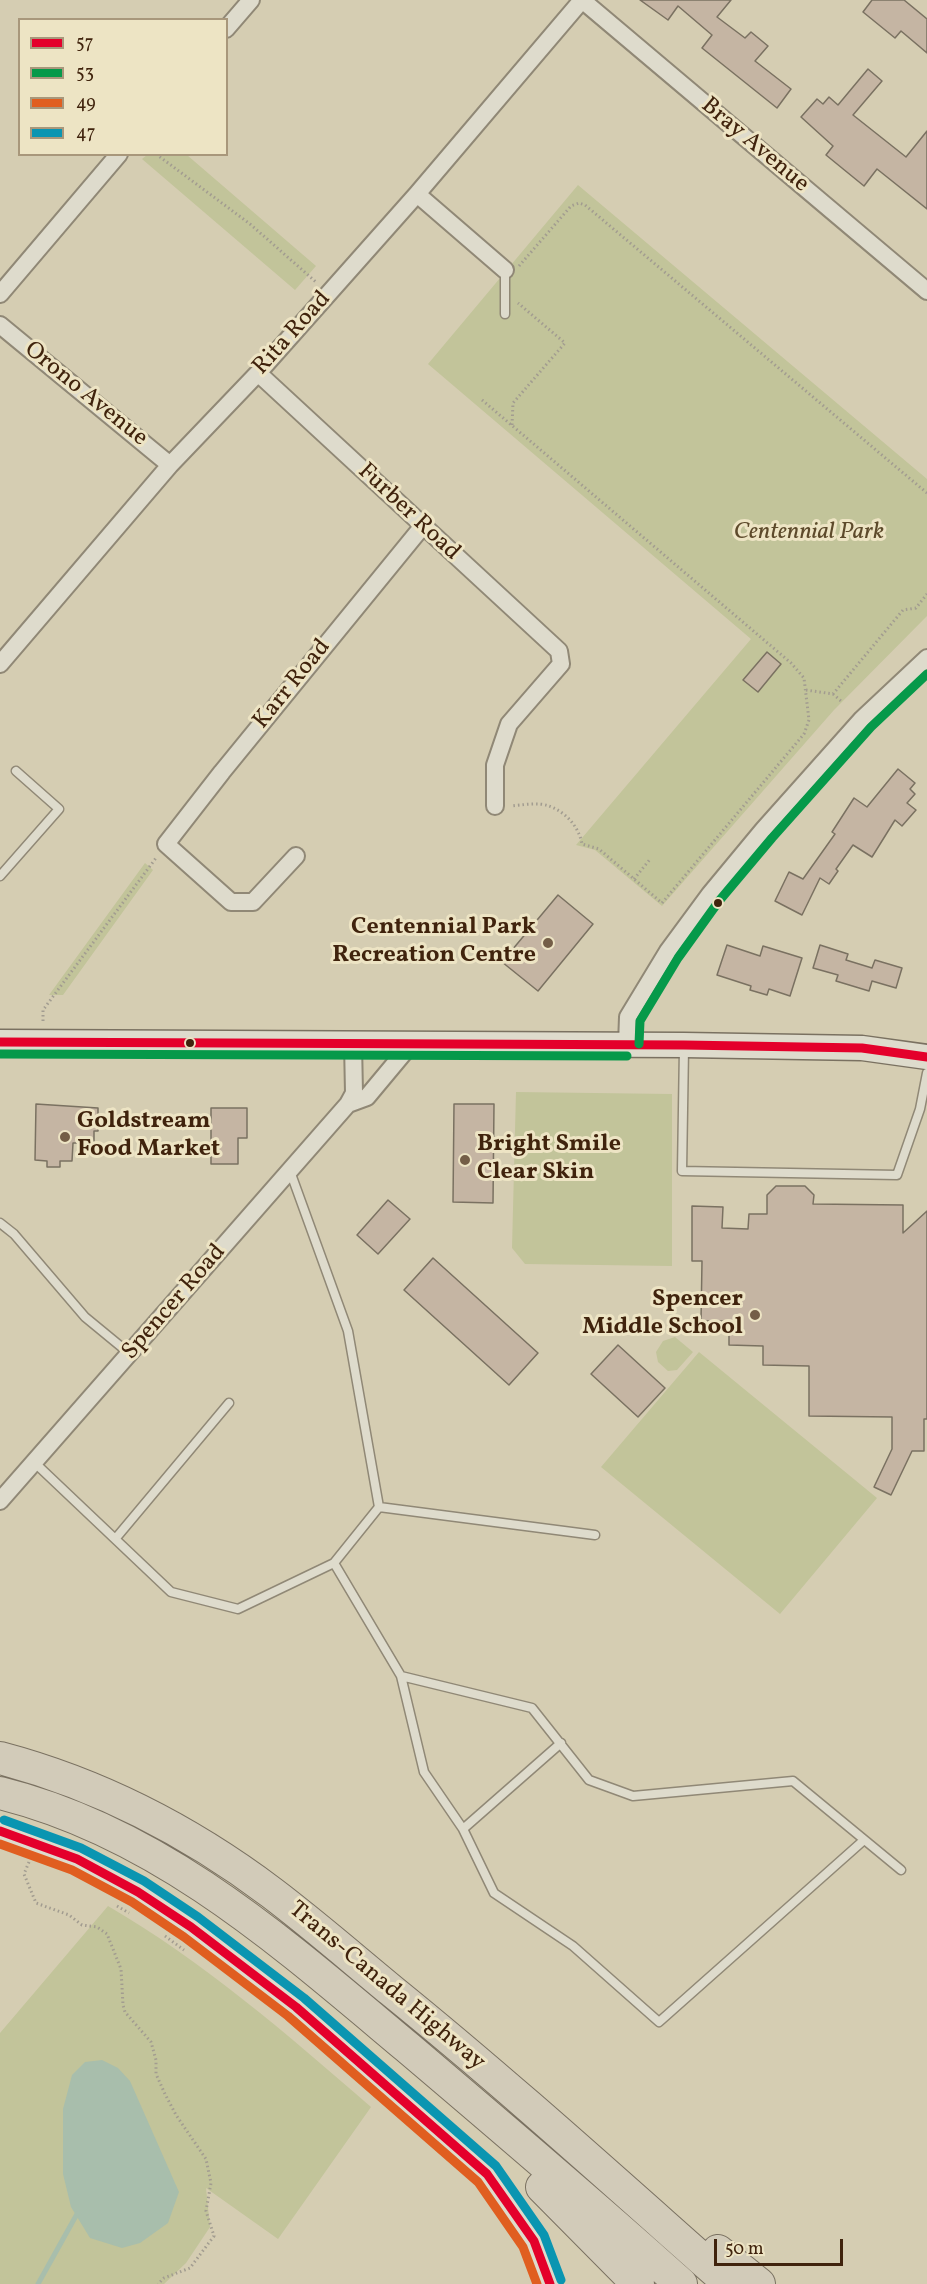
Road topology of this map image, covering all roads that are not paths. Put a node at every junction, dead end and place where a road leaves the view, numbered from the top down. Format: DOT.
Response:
graph roads {
  1 [pos="251,0"];
  2 [pos="582,0"];
  3 [pos="228,27"];
  4 [pos="117,156"];
  5 [pos="417,194"];
  6 [pos="505,270"];
  7 [pos="927,291"];
  8 [pos="0,294"];
  9 [pos="505,315"];
  10 [pos="0,325"];
  11 [pos="258,373"];
  12 [pos="170,465"];
  13 [pos="422,527"];
  14 [pos="927,658"];
  15 [pos="0,664"];
  16 [pos="16,771"];
  17 [pos="495,806"];
  18 [pos="297,856"];
  19 [pos="0,876"];
  20 [pos="0,1042"];
  21 [pos="353,1043"];
  22 [pos="412,1043"];
  23 [pos="627,1044"];
  24 [pos="684,1045"];
  25 [pos="927,1057"];
  26 [pos="927,1073"];
  27 [pos="348,1104"];
  28 [pos="291,1171"];
  29 [pos="0,1223"];
  30 [pos="130,1354"];
  31 [pos="229,1403"];
  32 [pos="35,1463"];
  33 [pos="0,1501"];
  34 [pos="379,1507"];
  35 [pos="595,1535"];
  36 [pos="116,1538"];
  37 [pos="334,1563"];
  38 [pos="401,1676"];
  39 [pos="561,1743"];
  40 [pos="0,1758"];
  41 [pos="0,1793"];
  42 [pos="463,1829"];
  43 [pos="0,1831"];
  44 [pos="864,1840"];
  45 [pos="901,1870"];
  46 [pos="273,1893"];
  47 [pos="311,1966"];
  48 [pos="550,2284"];
  49 [pos="638,2284"];
  50 [pos="681,2284"];
  51 [pos="730,2284"];
  52 [pos="759,2284"];
  1 -- 3 [label="street"];
  2 -- 5 [label="street, Rita Road"];
  2 -- 7 [label="street, Bray Avenue"];
  4 -- 8 [label="street"];
  5 -- 6 [label="street"];
  5 -- 11 [label="street, Rita Road"];
  6 -- 9 [label="lane"];
  10 -- 12 [label="street, Orono Avenue"];
  11 -- 12 [label="street, Rita Road"];
  11 -- 13 [label="street, Furber Road"];
  12 -- 15 [label="street, Rita Road"];
  13 -- 17 [label="street, Furber Road"];
  13 -- 18 [label="street, Karr Road"];
  14 -- 23 [label="street"];
  16 -- 19 [label="lane"];
  20 -- 21 [label="main road"];
  21 -- 22 [label="main road"];
  21 -- 27 [label="street, Spencer Road"];
  22 -- 23 [label="main road"];
  22 -- 27 [label="street, Spencer Road"];
  23 -- 24 [label="main road"];
  24 -- 25 [label="main road"];
  24 -- 26 [label="lane"];
  27 -- 28 [label="street, Spencer Road"];
  28 -- 30 [label="street, Spencer Road"];
  28 -- 34 [label="lane"];
  29 -- 30 [label="lane"];
  30 -- 32 [label="street, Spencer Road"];
  31 -- 36 [label="lane"];
  32 -- 33 [label="street, Spencer Road"];
  32 -- 36 [label="lane"];
  34 -- 35 [label="lane"];
  34 -- 37 [label="lane"];
  36 -- 37 [label="lane"];
  37 -- 38 [label="lane"];
  38 -- 39 [label="lane"];
  38 -- 42 [label="lane"];
  39 -- 42 [label="lane"];
  39 -- 44 [label="lane"];
  40 -- 46 [label="highway, Trans-Canada Highway"];
  41 -- 47 [label="highway, Trans-Canada Highway"];
  42 -- 44 [label="lane"];
  43 -- 48 [label="main road"];
  44 -- 45 [label="lane"];
  46 -- 51 [label="highway, Trans-Canada Highway"];
  46 -- 52 [label="highway"];
  47 -- 49 [label="highway"];
  47 -- 50 [label="highway, Trans-Canada Highway"];
}
